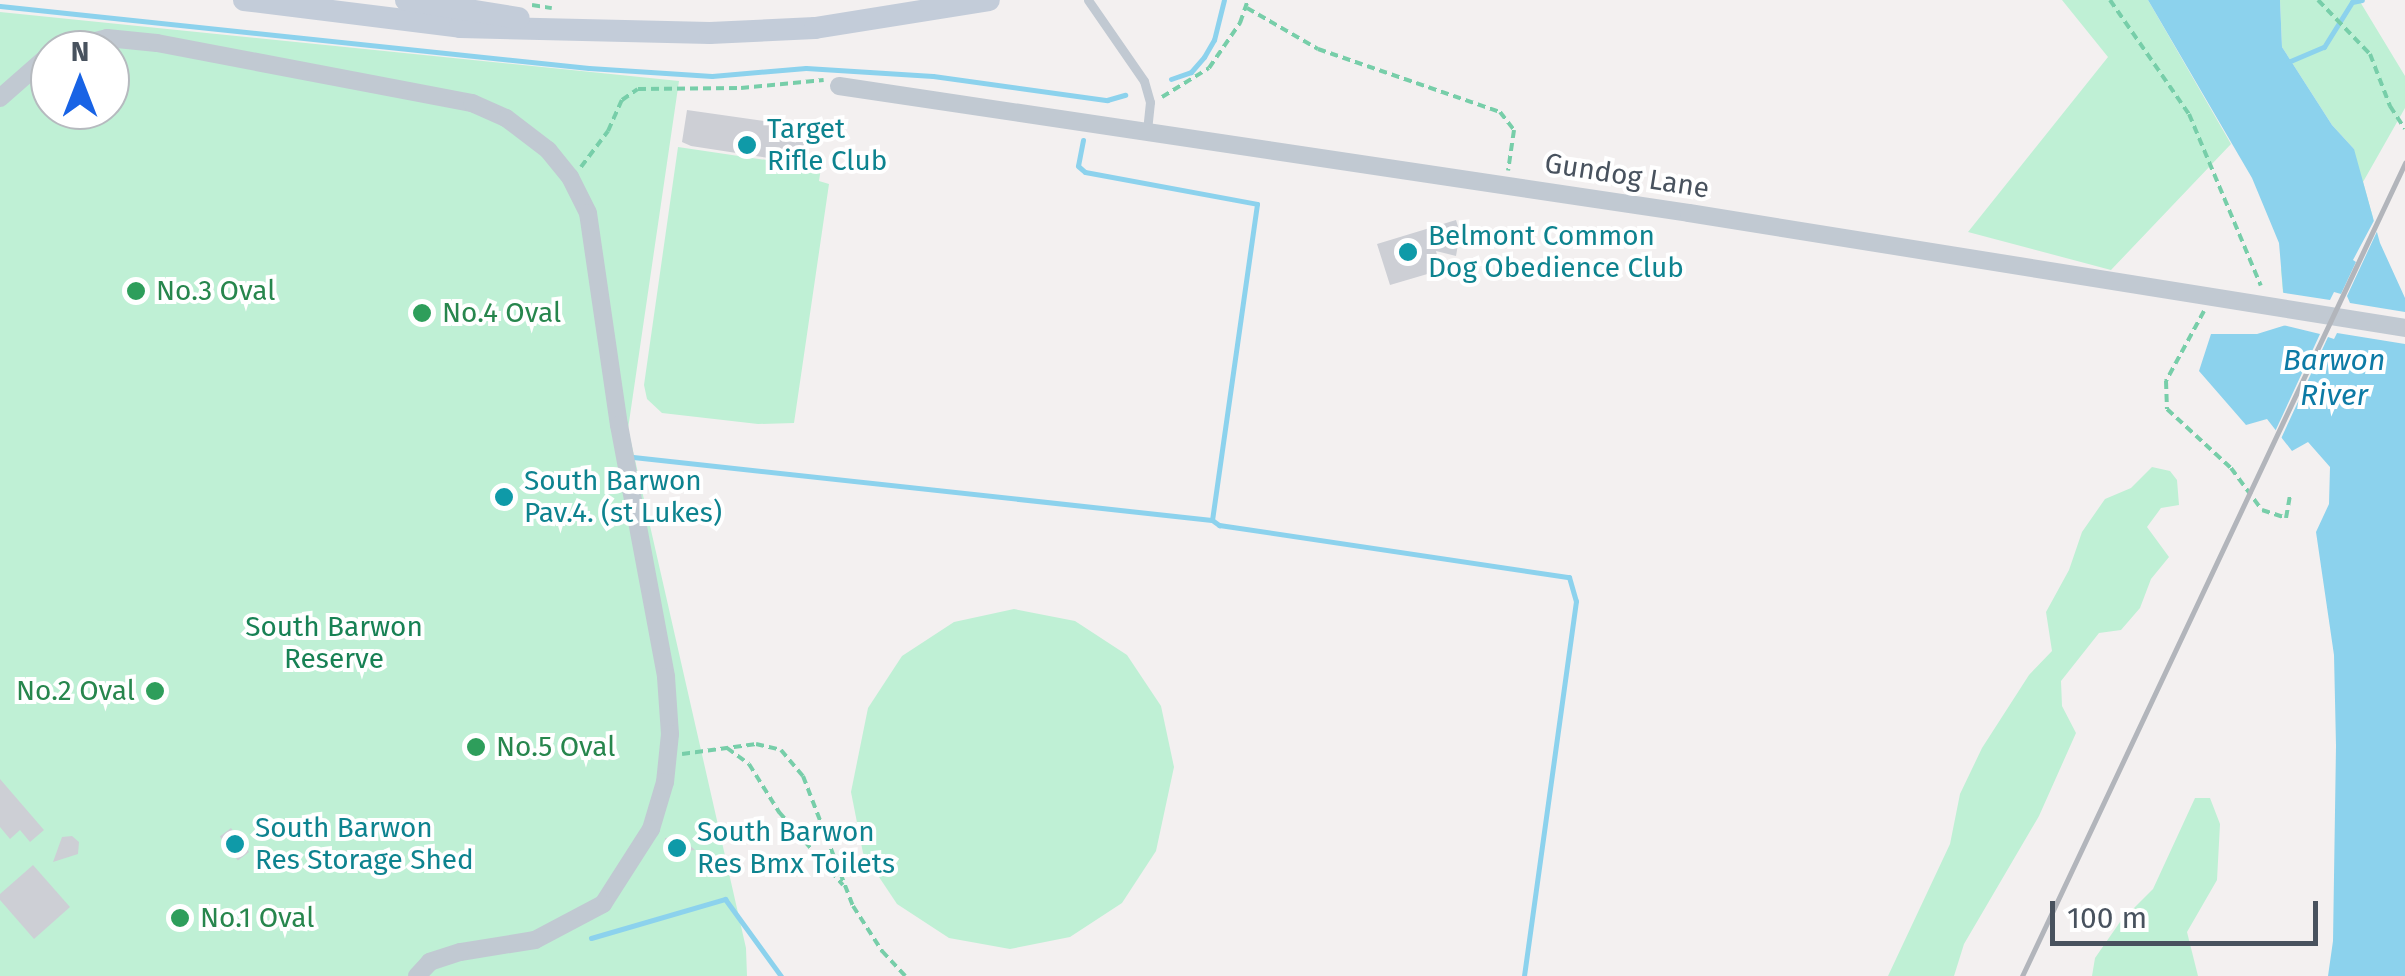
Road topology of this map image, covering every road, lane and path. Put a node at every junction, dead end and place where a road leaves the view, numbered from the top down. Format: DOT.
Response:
graph roads {
  1 [pos="244,0"];
  2 [pos="406,0"];
  3 [pos="990,0"];
  4 [pos="1088,0"];
  5 [pos="1248,0"];
  6 [pos="2110,0"];
  7 [pos="2318,0"];
  8 [pos="1247,8"];
  9 [pos="582,28"];
  10 [pos="130,40"];
  11 [pos="30,72"];
  12 [pos="839,86"];
  13 [pos="0,98"];
  14 [pos="1150,100"];
  15 [pos="2405,129"];
  16 [pos="1147,130"];
  17 [pos="570,177"];
  18 [pos="1506,185"];
  19 [pos="2210,298"];
  20 [pos="2265,299"];
  21 [pos="2405,328"];
  22 [pos="2290,496"];
  23 [pos="727,748"];
  24 [pos="668,753"];
  25 [pos="846,889"];
  26 [pos="417,976"];
  27 [pos="905,976"];
  1 -- 9 [label="main road"];
  2 -- 9 [label="main road"];
  3 -- 9 [label="main road"];
  4 -- 14 [label="lane"];
  5 -- 8 [label="path"];
  6 -- 20 [label="path"];
  7 -- 15 [label="path"];
  8 -- 14 [label="path"];
  8 -- 18 [label="path"];
  10 -- 17 [label="street"];
  11 -- 13 [label="street"];
  12 -- 16 [label="street, Gundog Lane"];
  12 -- 17 [label="path"];
  14 -- 16 [label="lane"];
  16 -- 18 [label="street, Gundog Lane"];
  17 -- 24 [label="street"];
  18 -- 19 [label="street, Gundog Lane"];
  19 -- 20 [label="street, Gundog Lane"];
  19 -- 22 [label="path"];
  20 -- 21 [label="street, Gundog Lane"];
  23 -- 24 [label="path"];
  23 -- 25 [label="path"];
  23 -- 25 [label="path"];
  24 -- 26 [label="street"];
  25 -- 27 [label="path"];
}
